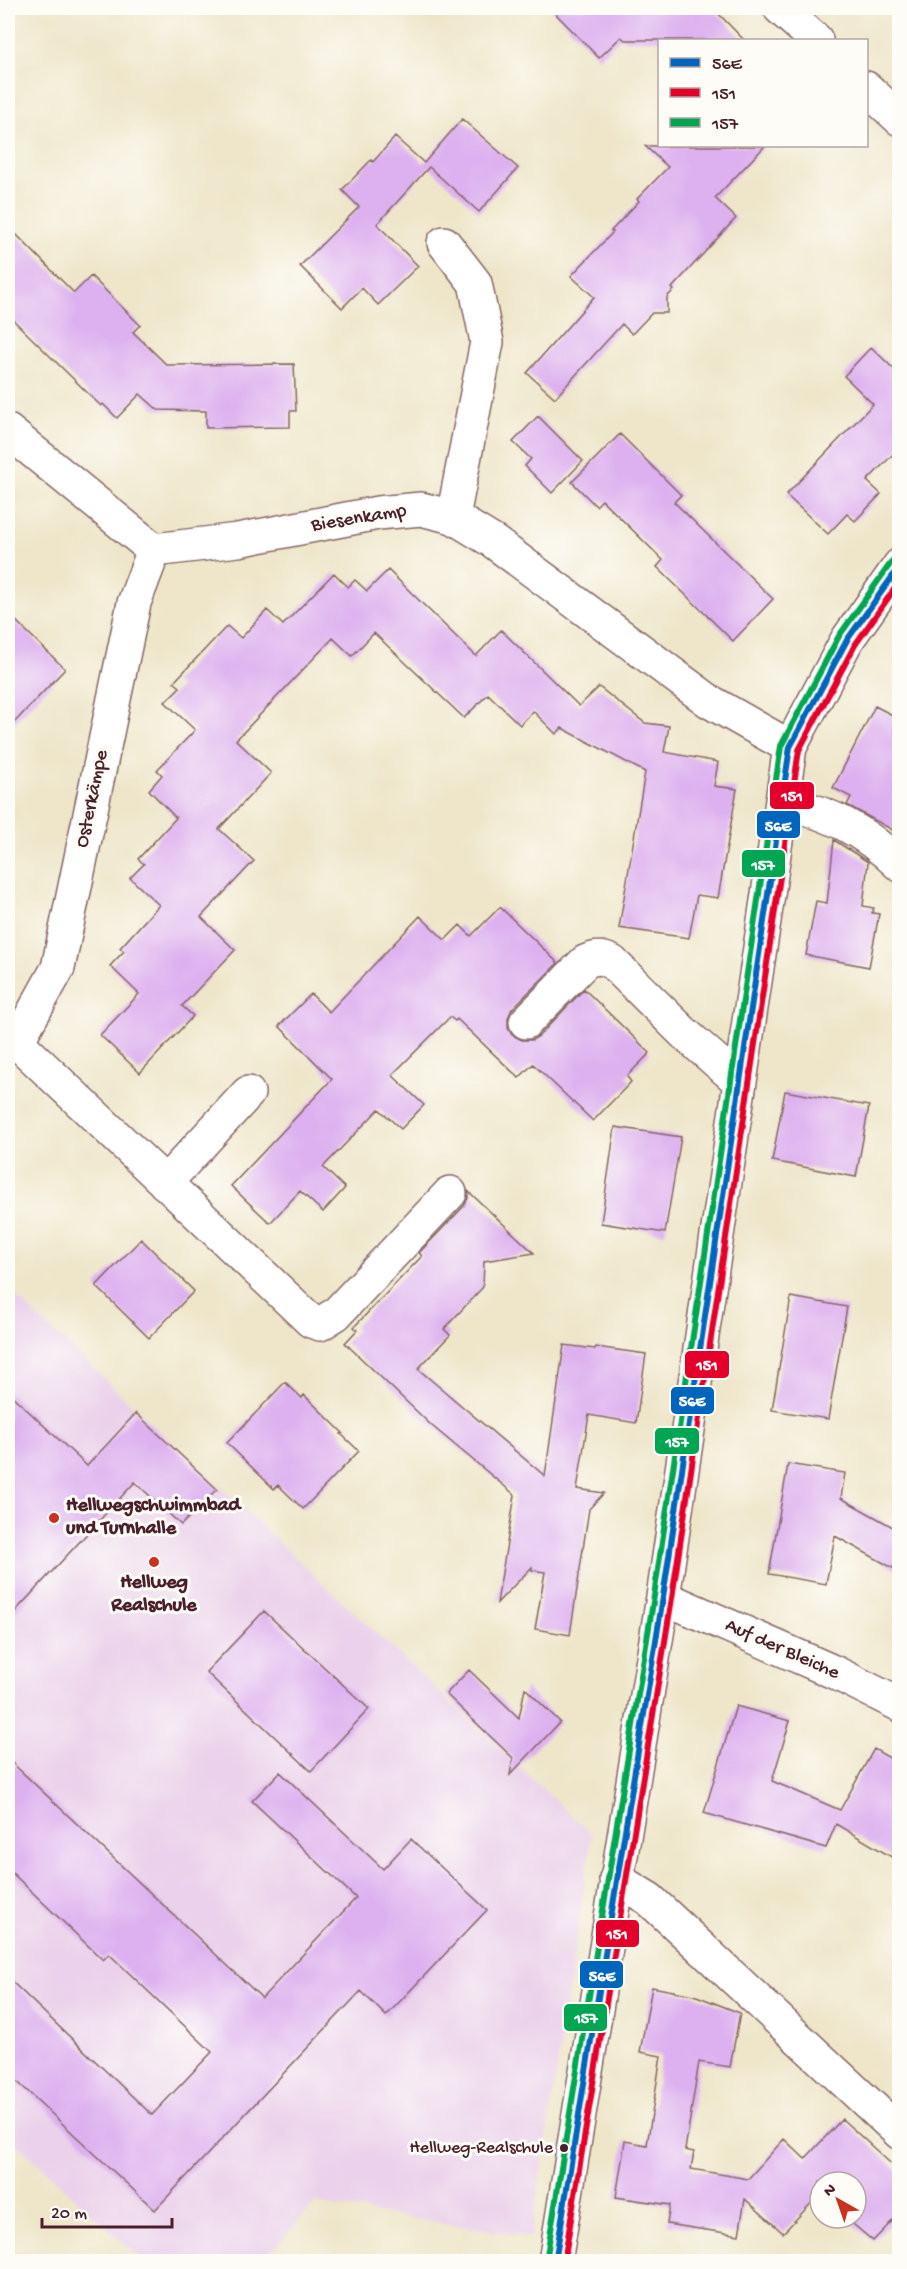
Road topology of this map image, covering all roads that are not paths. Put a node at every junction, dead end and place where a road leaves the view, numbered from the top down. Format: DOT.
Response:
graph roads {
  1 [pos="780,8"];
  2 [pos="815,39"];
  3 [pos="868,89"];
  4 [pos="900,119"];
  5 [pos="444,243"];
  6 [pos="8,431"];
  7 [pos="453,517"];
  8 [pos="154,550"];
  9 [pos="900,565"];
  10 [pos="790,747"];
  11 [pos="782,801"];
  12 [pos="900,865"];
  13 [pos="526,1022"];
  14 [pos="12,1038"];
  15 [pos="740,1082"];
  16 [pos="248,1094"];
  17 [pos="165,1183"];
  18 [pos="450,1193"];
  19 [pos="663,1597"];
  20 [pos="900,1705"];
  21 [pos="616,1879"];
  22 [pos="900,2133"];
  23 [pos="555,2262"];
  1 -- 2 [label="street"];
  3 -- 4 [label="street"];
  5 -- 7 [label="street"];
  6 -- 8 [label="street"];
  7 -- 8 [label="street, Biesenkamp"];
  7 -- 10 [label="street, Biesenkamp"];
  8 -- 14 [label="street, Osterkämpe"];
  9 -- 10 [label="street"];
  10 -- 11 [label="street"];
  11 -- 12 [label="street"];
  11 -- 15 [label="street"];
  13 -- 15 [label="street"];
  14 -- 17 [label="street, Osterkämpe"];
  15 -- 19 [label="street"];
  16 -- 17 [label="street"];
  17 -- 18 [label="street, Osterkämpe"];
  19 -- 20 [label="street, Auf der Bleiche"];
  19 -- 21 [label="street"];
  21 -- 22 [label="street"];
  21 -- 23 [label="street"];
}
